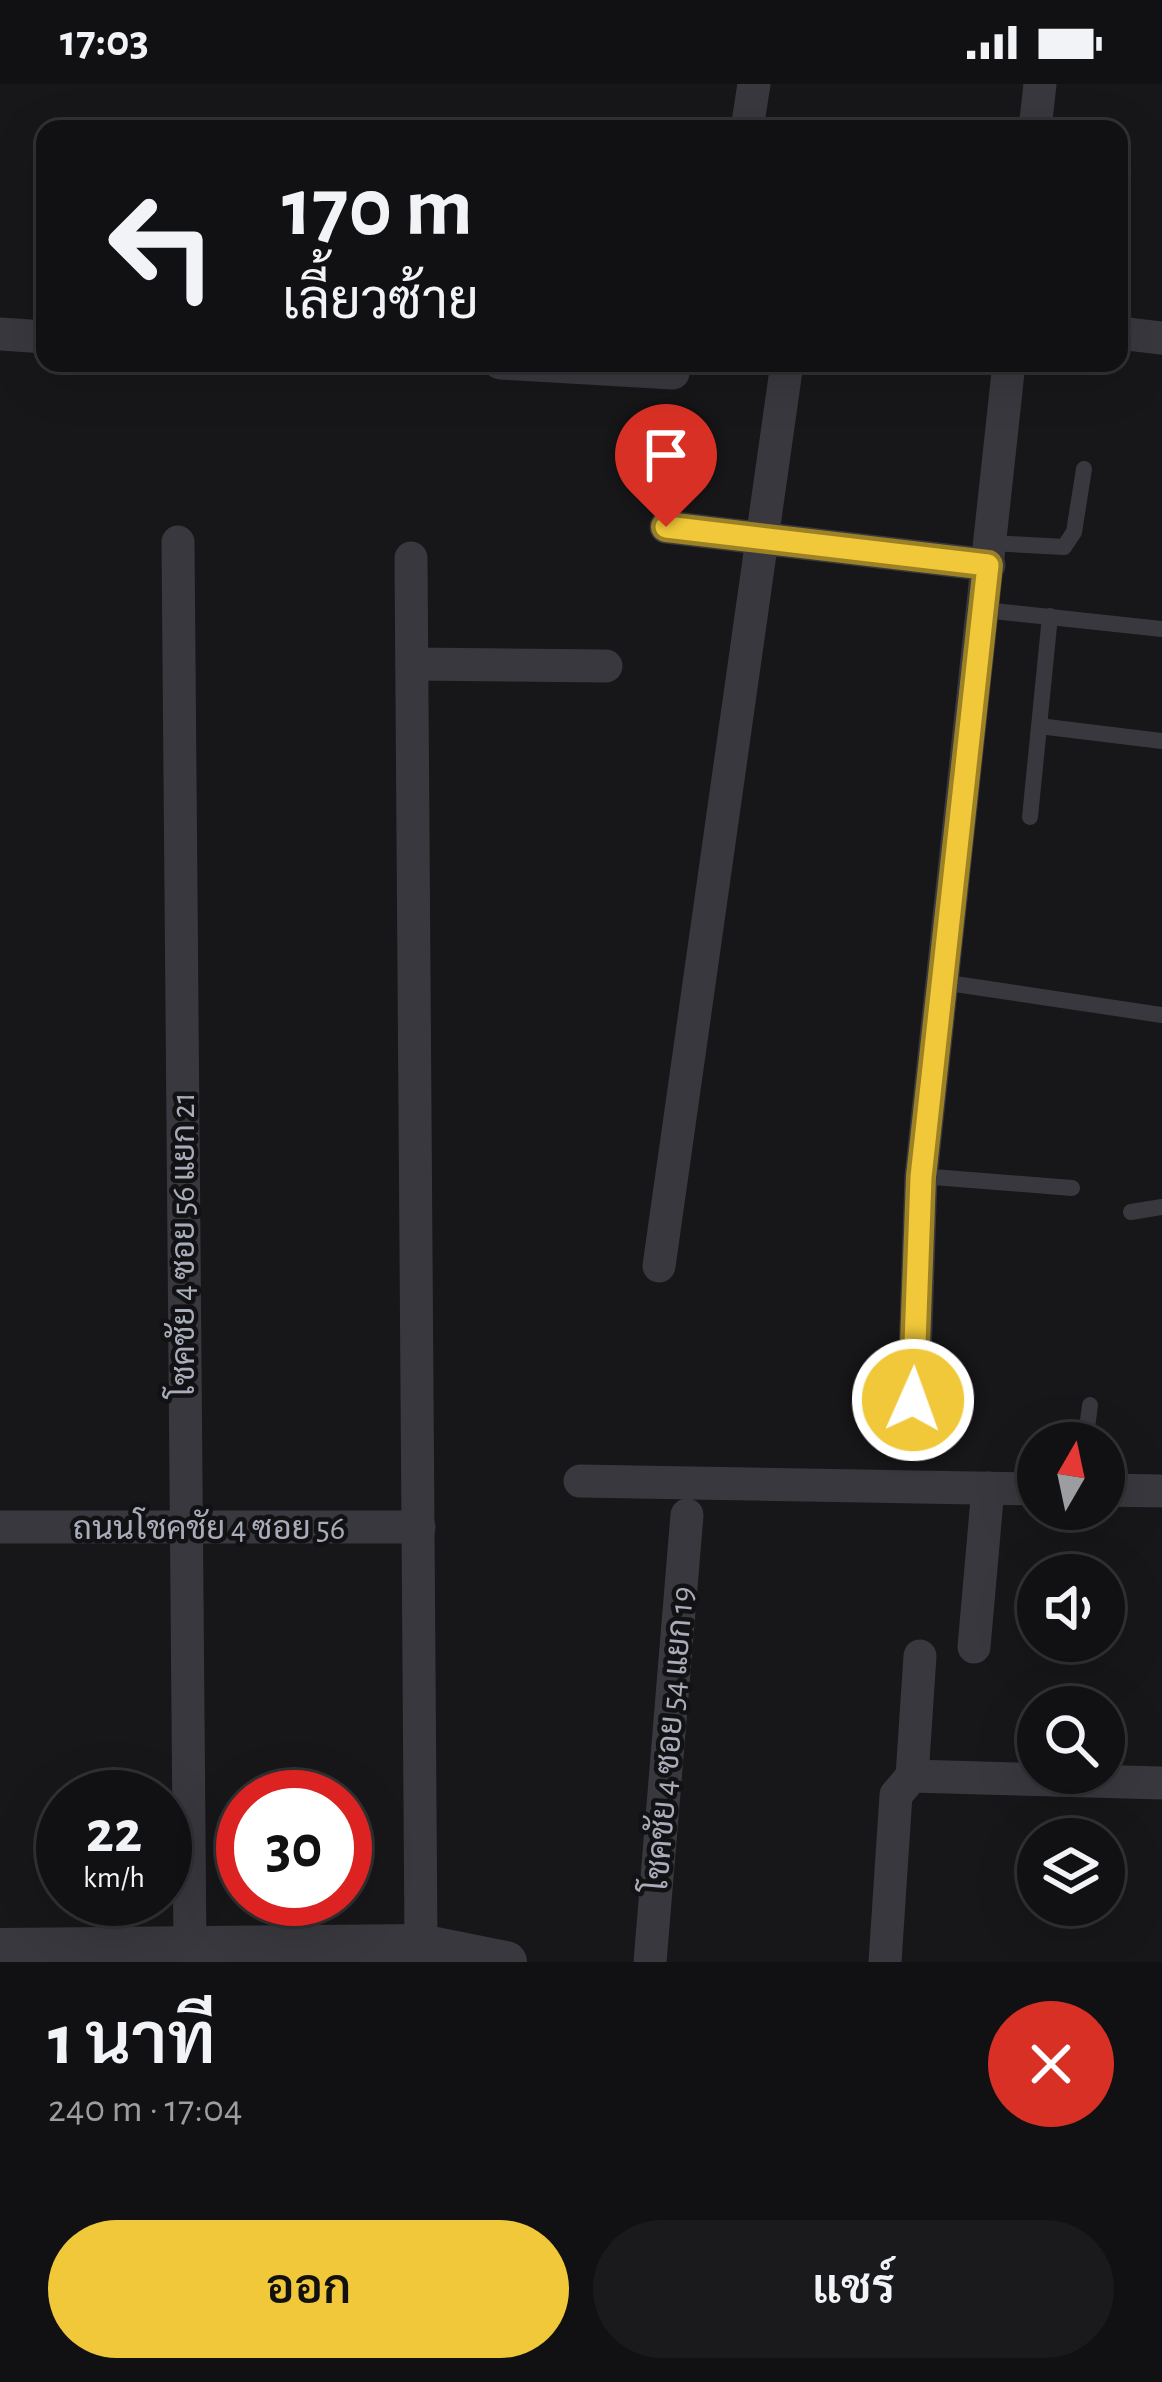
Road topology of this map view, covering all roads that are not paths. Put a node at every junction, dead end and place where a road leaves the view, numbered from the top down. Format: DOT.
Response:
graph roads {
  1 [pos="754,84"];
  2 [pos="1040,84"];
  3 [pos="748,120"];
  4 [pos="1036,120"];
  5 [pos="0,334"];
  6 [pos="1128,334"];
  7 [pos="36,336"];
  8 [pos="1162,338"];
  9 [pos="656,372"];
  10 [pos="786,372"];
  11 [pos="1008,372"];
  12 [pos="673,373"];
  13 [pos="1084,469"];
  14 [pos="666,527"];
  15 [pos="762,538"];
  16 [pos="178,542"];
  17 [pos="990,554"];
  18 [pos="411,558"];
  19 [pos="984,610"];
  20 [pos="1050,616"];
  21 [pos="1162,629"];
  22 [pos="412,664"];
  23 [pos="606,666"];
  24 [pos="1039,726"];
  25 [pos="1162,741"];
  26 [pos="1030,817"];
  27 [pos="943,982"];
  28 [pos="1162,1015"];
  29 [pos="921,1177"];
  30 [pos="1072,1188"];
  31 [pos="1162,1207"];
  32 [pos="1131,1212"];
  33 [pos="659,1266"];
  34 [pos="1090,1405"];
  35 [pos="1088,1422"];
  36 [pos="911,1444"];
  37 [pos="580,1480"];
  38 [pos="988,1488"];
  39 [pos="1017,1489"];
  40 [pos="1125,1490"];
  41 [pos="1162,1491"];
  42 [pos="687,1515"];
  43 [pos="184,1527"];
  44 [pos="418,1527"];
  45 [pos="0,1528"];
  46 [pos="974,1646"];
  47 [pos="920,1656"];
  48 [pos="912,1776"];
  49 [pos="1162,1783"];
  50 [pos="421,1945"];
  51 [pos="190,1948"];
  52 [pos="0,1949"];
  53 [pos="506,1962"];
  54 [pos="650,1962"];
  55 [pos="885,1962"];
  1 -- 3 [label="street"];
  2 -- 4 [label="street"];
  5 -- 7 [label="street"];
  6 -- 8 [label="street"];
  9 -- 12 [label="street"];
  10 -- 15 [label="street"];
  11 -- 17 [label="street"];
  13 -- 17 [label="lane"];
  14 -- 15 [label="street"];
  15 -- 17 [label="street"];
  15 -- 33 [label="street"];
  16 -- 43 [label="street, โชคชัย 4 ซอย 56 แยก 21"];
  17 -- 19 [label="street"];
  18 -- 22 [label="street"];
  19 -- 20 [label="lane"];
  19 -- 27 [label="street"];
  20 -- 21 [label="lane"];
  20 -- 24 [label="lane"];
  22 -- 23 [label="street"];
  22 -- 44 [label="street"];
  24 -- 25 [label="lane"];
  24 -- 26 [label="lane"];
  27 -- 28 [label="lane"];
  27 -- 29 [label="street"];
  29 -- 30 [label="lane"];
  29 -- 36 [label="street"];
  31 -- 32 [label="lane"];
  34 -- 35 [label="lane"];
  37 -- 38 [label="street"];
  38 -- 39 [label="street"];
  38 -- 46 [label="street"];
  40 -- 41 [label="street"];
  42 -- 54 [label="street, โชคชัย 4 ซอย 54 แยก 19"];
  43 -- 44 [label="street, ถนนโชคชัย 4 ซอย 56"];
  43 -- 45 [label="street, ถนนโชคชัย 4 ซอย 56"];
  43 -- 51 [label="street, โชคชัย 4 ซอย 56 แยก 21"];
  44 -- 50 [label="street"];
  47 -- 48 [label="street"];
  48 -- 49 [label="street"];
  48 -- 55 [label="street"];
  50 -- 51 [label="street"];
  50 -- 53 [label="street"];
  51 -- 52 [label="street"];
}
